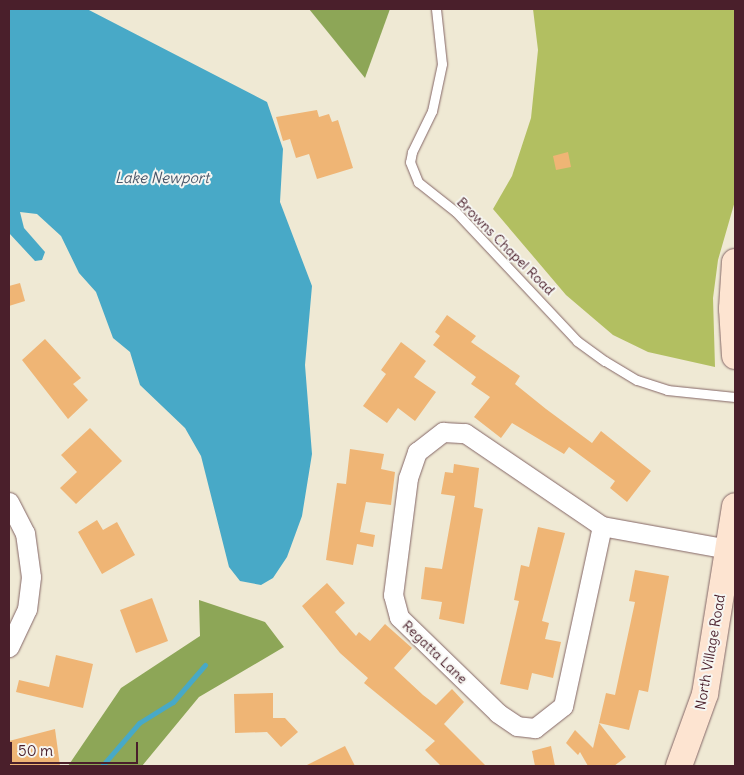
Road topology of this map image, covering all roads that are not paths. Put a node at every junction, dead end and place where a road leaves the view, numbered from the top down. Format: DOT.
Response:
graph roads {
  1 [pos="436,9"];
  2 [pos="735,262"];
  3 [pos="735,356"];
  4 [pos="735,397"];
  5 [pos="9,502"];
  6 [pos="735,506"];
  7 [pos="602,526"];
  8 [pos="732,550"];
  9 [pos="9,647"];
  10 [pos="678,766"];
  1 -- 4 [label="lane, Browns Chapel Road"];
  2 -- 3 [label="street"];
  5 -- 9 [label="street"];
  6 -- 8 [label="street, North Village Road"];
  7 -- 7 [label="street, Regatta Lane"];
  7 -- 8 [label="street, Regatta Lane"];
  8 -- 10 [label="street, North Village Road"];
}
